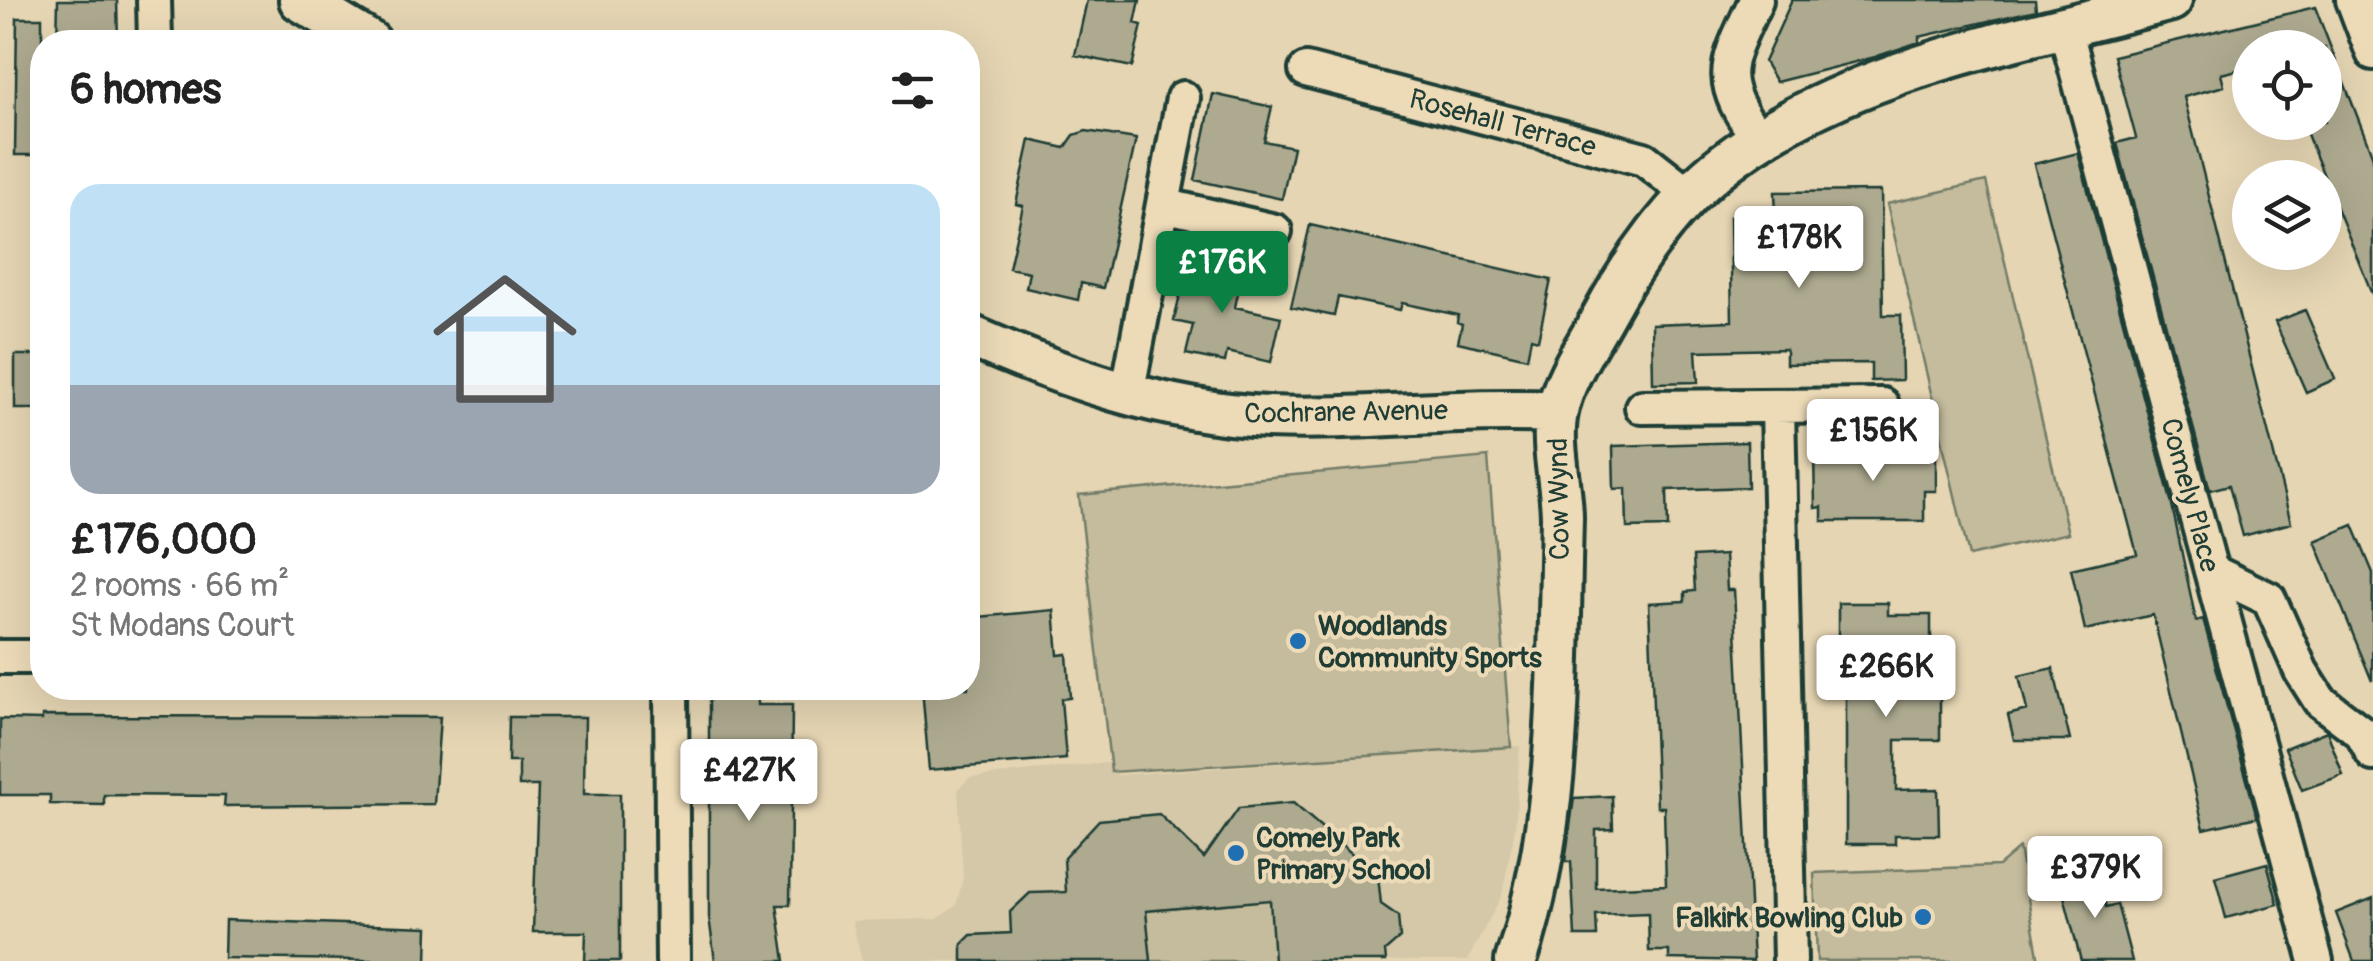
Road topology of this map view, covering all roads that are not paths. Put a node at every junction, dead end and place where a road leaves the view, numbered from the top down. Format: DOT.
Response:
graph roads {
  1 [pos="154,0"];
  2 [pos="300,0"];
  3 [pos="1756,0"];
  4 [pos="2170,0"];
  5 [pos="2353,0"];
  6 [pos="2066,28"];
  7 [pos="154,30"];
  8 [pos="350,30"];
  9 [pos="2373,53"];
  10 [pos="1306,70"];
  11 [pos="1183,98"];
  12 [pos="1759,139"];
  13 [pos="1690,194"];
  14 [pos="1162,205"];
  15 [pos="1275,232"];
  16 [pos="980,339"];
  17 [pos="1126,394"];
  18 [pos="1882,405"];
  19 [pos="1642,407"];
  20 [pos="1778,407"];
  21 [pos="1556,412"];
  22 [pos="2211,571"];
  23 [pos="30,657"];
  24 [pos="0,658"];
  25 [pos="671,700"];
  26 [pos="2373,754"];
  27 [pos="674,961"];
  28 [pos="1516,961"];
  29 [pos="1790,961"];
  30 [pos="2316,961"];
  1 -- 7 [label="street"];
  2 -- 8 [label="main road"];
  3 -- 12 [label="street"];
  4 -- 6 [label="main road, Cow Wynd"];
  5 -- 9 [label="street"];
  6 -- 12 [label="main road, Cow Wynd"];
  6 -- 22 [label="street, Comely Place"];
  10 -- 13 [label="street, Rosehall Terrace"];
  11 -- 14 [label="street"];
  12 -- 13 [label="main road, Cow Wynd"];
  13 -- 21 [label="main road, Cow Wynd"];
  14 -- 15 [label="street"];
  14 -- 17 [label="street"];
  16 -- 17 [label="main road, Cochrane Avenue"];
  17 -- 21 [label="main road, Cochrane Avenue"];
  18 -- 20 [label="street"];
  19 -- 20 [label="street"];
  20 -- 29 [label="street"];
  21 -- 28 [label="main road, Cow Wynd"];
  22 -- 26 [label="street"];
  22 -- 30 [label="street, Comely Place"];
  23 -- 24 [label="street"];
  25 -- 27 [label="street"];
}
